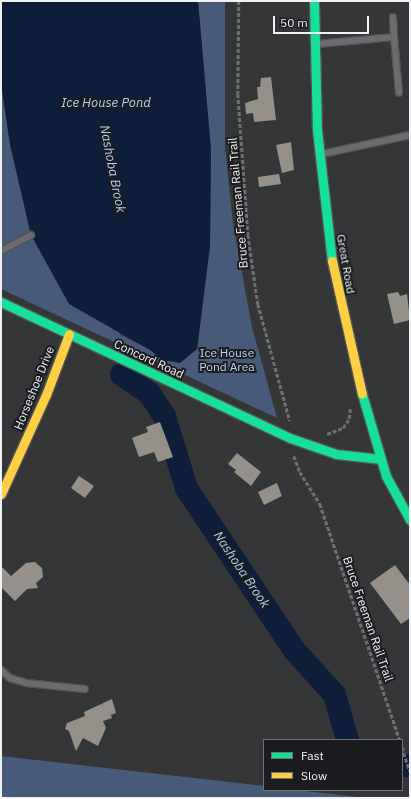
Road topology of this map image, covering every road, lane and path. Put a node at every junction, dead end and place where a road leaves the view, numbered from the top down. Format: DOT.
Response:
graph roads {
  1 [pos="239,1"];
  2 [pos="314,1"];
  3 [pos="393,17"];
  4 [pos="394,37"];
  5 [pos="314,45"];
  6 [pos="399,93"];
  7 [pos="410,135"];
  8 [pos="319,155"];
  9 [pos="31,235"];
  10 [pos="1,251"];
  11 [pos="1,302"];
  12 [pos="69,334"];
  13 [pos="285,399"];
  14 [pos="350,405"];
  15 [pos="321,434"];
  16 [pos="381,459"];
  17 [pos="1,494"];
  18 [pos="320,504"];
  19 [pos="410,520"];
  20 [pos="1,670"];
  21 [pos="85,688"];
  22 [pos="400,739"];
  23 [pos="403,751"];
  24 [pos="410,771"];
  1 -- 13 [label="path, Bruce Freeman Rail Trail"];
  2 -- 5 [label="street, Great Road"];
  3 -- 4 [label="lane"];
  4 -- 5 [label="lane"];
  4 -- 6 [label="lane"];
  5 -- 8 [label="street, Great Road"];
  7 -- 8 [label="lane"];
  8 -- 16 [label="street, Great Road"];
  9 -- 10 [label="lane"];
  11 -- 12 [label="street, Concord Road"];
  12 -- 16 [label="street, Concord Road"];
  12 -- 17 [label="street, Horseshoe Drive"];
  14 -- 15 [label="path"];
  16 -- 19 [label="street, Great Road"];
  18 -- 22 [label="path, Bruce Freeman Rail Trail"];
  20 -- 21 [label="lane"];
  23 -- 24 [label="path"];
}
